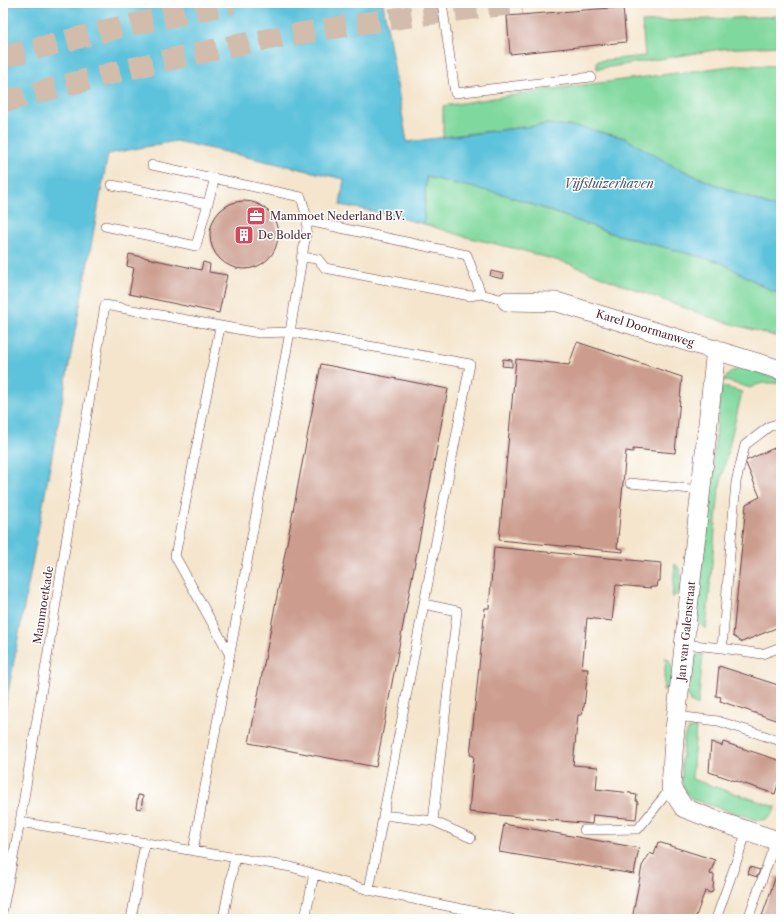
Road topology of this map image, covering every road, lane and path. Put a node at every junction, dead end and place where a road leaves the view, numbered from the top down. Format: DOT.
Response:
graph roads {
  1 [pos="442,3"];
  2 [pos="591,77"];
  3 [pos="152,165"];
  4 [pos="215,178"];
  5 [pos="112,185"];
  6 [pos="208,204"];
  7 [pos="308,221"];
  8 [pos="105,226"];
  9 [pos="301,257"];
  10 [pos="481,294"];
  11 [pos="507,301"];
  12 [pos="220,327"];
  13 [pos="290,332"];
  14 [pos="716,349"];
  15 [pos="781,370"];
  16 [pos="781,423"];
  17 [pos="630,483"];
  18 [pos="701,490"];
  19 [pos="424,604"];
  20 [pos="684,644"];
  21 [pos="781,647"];
  22 [pos="722,648"];
  23 [pos="230,655"];
  24 [pos="676,716"];
  25 [pos="781,741"];
  26 [pos="671,788"];
  27 [pos="383,815"];
  28 [pos="433,821"];
  29 [pos="20,822"];
  30 [pos="584,830"];
  31 [pos="747,831"];
  32 [pos="471,838"];
  33 [pos="779,841"];
  34 [pos="145,843"];
  35 [pos="193,851"];
  36 [pos="235,858"];
  37 [pos="314,874"];
  38 [pos="369,890"];
  39 [pos="3,909"];
  40 [pos="131,919"];
  41 [pos="223,919"];
  42 [pos="305,919"];
  43 [pos="511,919"];
  44 [pos="716,919"];
  45 [pos="748,919"];
  1 -- 2 [label="lane"];
  3 -- 4 [label="lane"];
  4 -- 6 [label="lane"];
  4 -- 7 [label="lane"];
  5 -- 6 [label="lane"];
  6 -- 8 [label="lane"];
  7 -- 9 [label="lane"];
  7 -- 10 [label="lane"];
  9 -- 10 [label="lane"];
  9 -- 13 [label="lane"];
  10 -- 11 [label="lane"];
  11 -- 14 [label="street, Karel Doormanweg"];
  12 -- 13 [label="lane"];
  12 -- 23 [label="lane"];
  12 -- 29 [label="lane, Mammoetkade"];
  13 -- 19 [label="lane"];
  13 -- 23 [label="lane"];
  14 -- 15 [label="street, Karel Doormanweg"];
  14 -- 18 [label="street, Jan van Galenstraat"];
  16 -- 22 [label="lane"];
  17 -- 18 [label="lane"];
  18 -- 20 [label="street, Jan van Galenstraat"];
  19 -- 27 [label="lane"];
  19 -- 28 [label="lane"];
  20 -- 22 [label="lane"];
  20 -- 24 [label="street, Jan van Galenstraat"];
  21 -- 22 [label="lane"];
  23 -- 35 [label="lane"];
  24 -- 25 [label="lane"];
  24 -- 26 [label="street, Jan van Galenstraat"];
  26 -- 30 [label="lane"];
  26 -- 31 [label="street"];
  27 -- 28 [label="lane"];
  27 -- 38 [label="lane"];
  28 -- 32 [label="lane"];
  29 -- 34 [label="lane"];
  29 -- 39 [label="lane, Mammoetkade"];
  31 -- 33 [label="street"];
  31 -- 44 [label="lane"];
  33 -- 45 [label="lane"];
  34 -- 35 [label="lane"];
  34 -- 40 [label="lane"];
  35 -- 36 [label="lane"];
  36 -- 37 [label="lane"];
  36 -- 41 [label="lane"];
  37 -- 38 [label="lane"];
  37 -- 42 [label="lane"];
  38 -- 43 [label="lane"];
}
